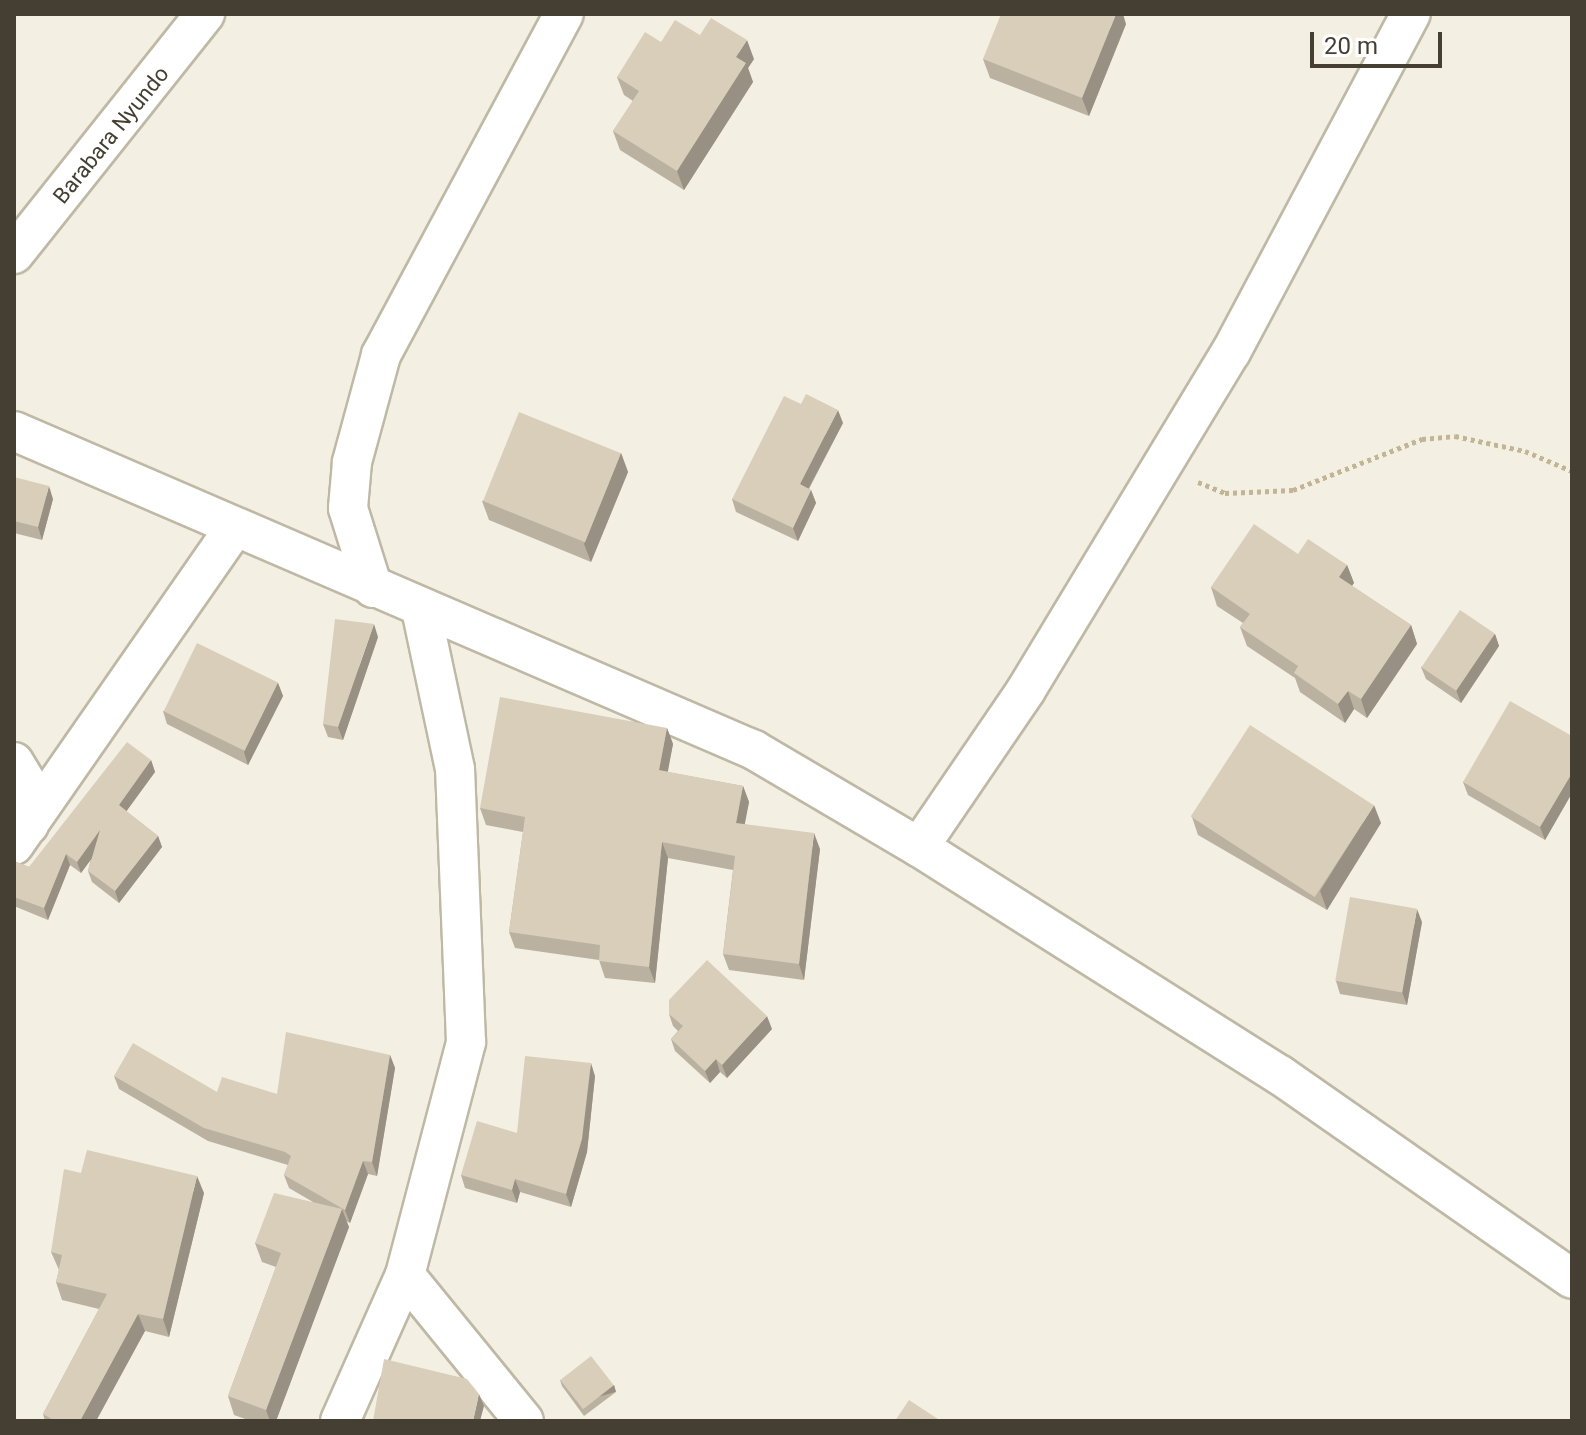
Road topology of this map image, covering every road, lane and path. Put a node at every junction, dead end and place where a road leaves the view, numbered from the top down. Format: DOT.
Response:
graph roads {
  1 [pos="564,14"];
  2 [pos="1411,14"];
  3 [pos="188,23"];
  4 [pos="14,254"];
  5 [pos="14,431"];
  6 [pos="1161,466"];
  7 [pos="1572,471"];
  8 [pos="234,529"];
  9 [pos="373,588"];
  10 [pos="421,609"];
  11 [pos="14,762"];
  12 [pos="21,835"];
  13 [pos="919,847"];
  14 [pos="405,1275"];
  15 [pos="1571,1277"];
  16 [pos="340,1421"];
  17 [pos="524,1421"];
  1 -- 9 [label="street"];
  2 -- 6 [label="street"];
  3 -- 4 [label="street, Barabara Nyundo"];
  5 -- 8 [label="street"];
  6 -- 7 [label="path"];
  6 -- 13 [label="street"];
  8 -- 9 [label="street"];
  8 -- 12 [label="street"];
  9 -- 10 [label="street"];
  10 -- 13 [label="street"];
  10 -- 14 [label="street"];
  11 -- 12 [label="street"];
  13 -- 15 [label="street"];
  14 -- 16 [label="street"];
  14 -- 17 [label="street"];
}
